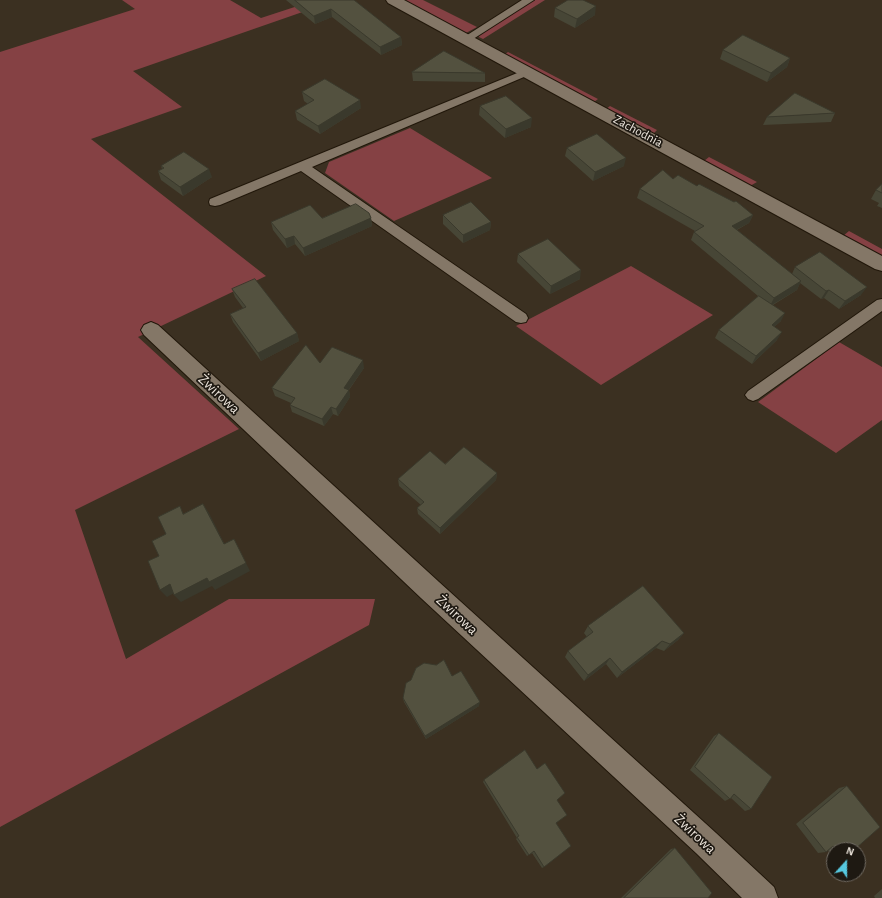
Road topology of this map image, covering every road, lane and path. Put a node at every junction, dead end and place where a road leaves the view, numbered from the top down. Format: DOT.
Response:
graph roads {
  1 [pos="393,0"];
  2 [pos="529,0"];
  3 [pos="466,39"];
  4 [pos="527,72"];
  5 [pos="302,166"];
  6 [pos="215,202"];
  7 [pos="882,264"];
  8 [pos="882,304"];
  9 [pos="521,318"];
  10 [pos="151,330"];
  11 [pos="753,395"];
  12 [pos="763,898"];
  1 -- 3 [label="street, Zachodnia"];
  2 -- 3 [label="lane"];
  3 -- 4 [label="street, Zachodnia"];
  4 -- 5 [label="lane"];
  4 -- 7 [label="street, Zachodnia"];
  5 -- 6 [label="lane"];
  5 -- 9 [label="lane"];
  8 -- 11 [label="lane"];
  10 -- 12 [label="street, Żwirowa"];
}
